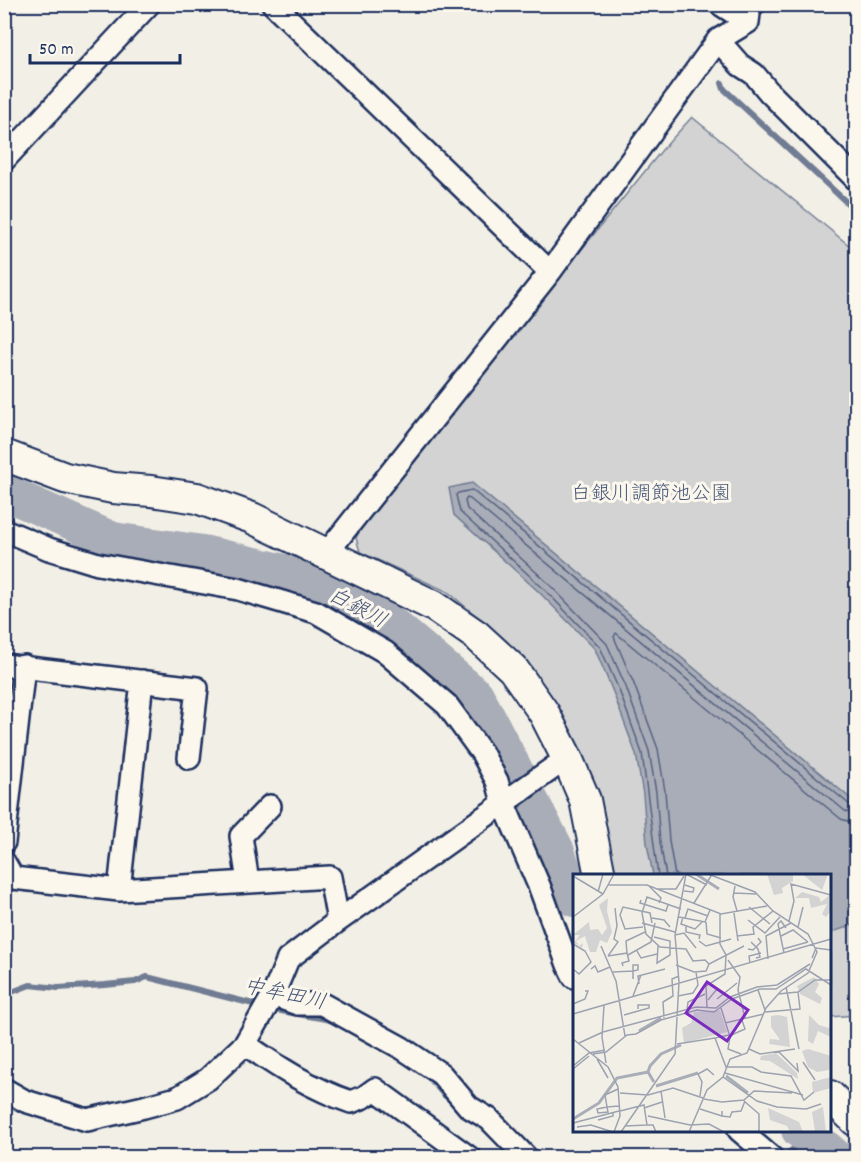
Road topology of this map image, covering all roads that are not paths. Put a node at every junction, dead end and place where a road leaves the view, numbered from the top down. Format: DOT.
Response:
graph roads {
  1 [pos="149,4"];
  2 [pos="273,4"];
  3 [pos="720,4"];
  4 [pos="751,13"];
  5 [pos="718,40"];
  6 [pos="4,160"];
  7 [pos="856,179"];
  8 [pos="550,272"];
  9 [pos="4,455"];
  10 [pos="4,530"];
  11 [pos="326,554"];
  12 [pos="14,665"];
  13 [pos="142,681"];
  14 [pos="189,758"];
  15 [pos="560,763"];
  16 [pos="505,801"];
  17 [pos="270,806"];
  18 [pos="4,842"];
  19 [pos="4,862"];
  20 [pos="600,874"];
  21 [pos="248,882"];
  22 [pos="119,890"];
  23 [pos="338,921"];
  24 [pos="573,975"];
  25 [pos="268,1005"];
  26 [pos="245,1044"];
  27 [pos="4,1089"];
  28 [pos="831,1097"];
  29 [pos="856,1121"];
  30 [pos="740,1132"];
  31 [pos="771,1157"];
  32 [pos="470,1158"];
  33 [pos="527,1158"];
  1 -- 6 [label="street"];
  2 -- 8 [label="street"];
  3 -- 4 [label="street"];
  4 -- 5 [label="street"];
  5 -- 7 [label="street"];
  5 -- 8 [label="street"];
  8 -- 11 [label="street"];
  9 -- 11 [label="street"];
  10 -- 16 [label="street"];
  11 -- 15 [label="street"];
  12 -- 13 [label="street"];
  12 -- 18 [label="street"];
  13 -- 14 [label="street"];
  13 -- 22 [label="street"];
  15 -- 16 [label="street"];
  15 -- 20 [label="street"];
  16 -- 23 [label="street"];
  16 -- 24 [label="street"];
  17 -- 21 [label="street"];
  19 -- 22 [label="street"];
  21 -- 22 [label="street"];
  21 -- 23 [label="street"];
  23 -- 25 [label="street"];
  25 -- 26 [label="street"];
  25 -- 33 [label="street"];
  26 -- 27 [label="street"];
  26 -- 32 [label="street"];
  28 -- 29 [label="street"];
  30 -- 31 [label="street"];
}
